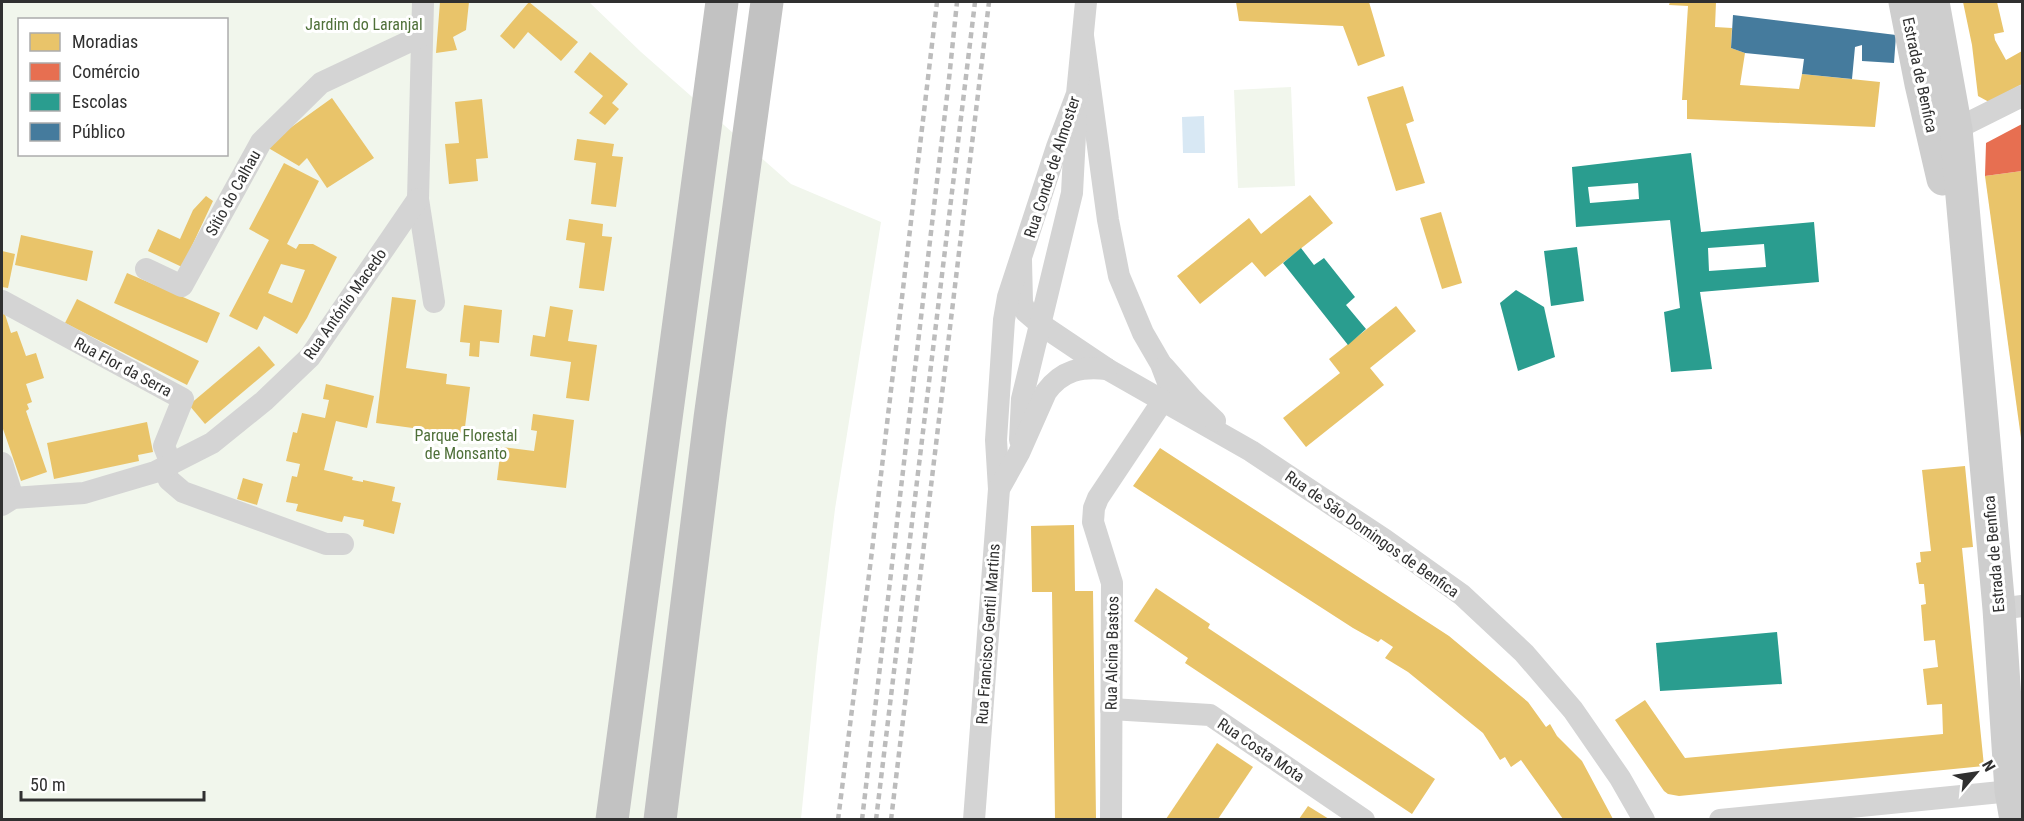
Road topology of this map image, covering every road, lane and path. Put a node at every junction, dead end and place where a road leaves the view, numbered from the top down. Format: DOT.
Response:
graph roads {
  1 [pos="423,2"];
  2 [pos="722,2"];
  3 [pos="767,2"];
  4 [pos="1086,2"];
  5 [pos="1905,2"];
  6 [pos="1933,2"];
  7 [pos="421,36"];
  8 [pos="1083,36"];
  9 [pos="1077,94"];
  10 [pos="2022,96"];
  11 [pos="1947,142"];
  12 [pos="418,199"];
  13 [pos="1021,260"];
  14 [pos="146,268"];
  15 [pos="2,301"];
  16 [pos="434,302"];
  17 [pos="1040,324"];
  18 [pos="1161,364"];
  19 [pos="1107,369"];
  20 [pos="1162,401"];
  21 [pos="1251,451"];
  22 [pos="1019,453"];
  23 [pos="2,464"];
  24 [pos="168,466"];
  25 [pos="999,489"];
  26 [pos="7,502"];
  27 [pos="343,544"];
  28 [pos="2015,613"];
  29 [pos="1111,709"];
  30 [pos="2022,716"];
  31 [pos="2022,748"];
  32 [pos="2014,805"];
  33 [pos="612,819"];
  34 [pos="660,819"];
  35 [pos="974,819"];
  36 [pos="1112,819"];
  37 [pos="1364,819"];
  38 [pos="1644,819"];
  39 [pos="1720,819"];
  1 -- 7 [label="street"];
  2 -- 33 [label="highway"];
  3 -- 34 [label="highway"];
  4 -- 8 [label="street, Rua Conde de Almoster"];
  5 -- 11 [label="street, Estrada de Benfica"];
  6 -- 11 [label="street, Estrada de Benfica"];
  7 -- 12 [label="street"];
  7 -- 14 [label="street, Sítio do Calhau"];
  8 -- 9 [label="street, Rua Conde de Almoster"];
  8 -- 18 [label="street, Rua de São Domingos de Benfica"];
  9 -- 13 [label="street, Rua Conde de Almoster"];
  9 -- 17 [label="street, Rua Francisco Gentil Martins"];
  10 -- 11 [label="street"];
  11 -- 28 [label="street, Estrada de Benfica"];
  12 -- 16 [label="street"];
  12 -- 24 [label="street, Rua António Macedo"];
  13 -- 17 [label="street, Rua Conde de Almoster"];
  13 -- 25 [label="street, Rua Conde de Almoster"];
  15 -- 24 [label="street, Rua Flor da Serra"];
  17 -- 19 [label="street, Rua de São Domingos de Benfica"];
  17 -- 22 [label="street, Rua Francisco Gentil Martins"];
  18 -- 20 [label="street, Rua de São Domingos de Benfica"];
  18 -- 21 [label="street, Rua de São Domingos de Benfica"];
  19 -- 20 [label="street, Rua de São Domingos de Benfica"];
  19 -- 22 [label="street, Rua Francisco Gentil Martins"];
  20 -- 21 [label="street, Rua de São Domingos de Benfica"];
  20 -- 29 [label="street, Rua Alcina Bastos"];
  21 -- 38 [label="street, Rua de São Domingos de Benfica"];
  22 -- 25 [label="street, Rua Francisco Gentil Martins"];
  23 -- 26 [label="street"];
  24 -- 26 [label="street, Rua António Macedo"];
  24 -- 27 [label="street"];
  25 -- 35 [label="street, Rua Francisco Gentil Martins"];
  28 -- 30 [label="street"];
  28 -- 32 [label="street, Estrada de Benfica"];
  29 -- 36 [label="street, Rua Alcina Bastos"];
  29 -- 37 [label="street, Rua Costa Mota"];
  31 -- 32 [label="street"];
  32 -- 39 [label="street"];
}
